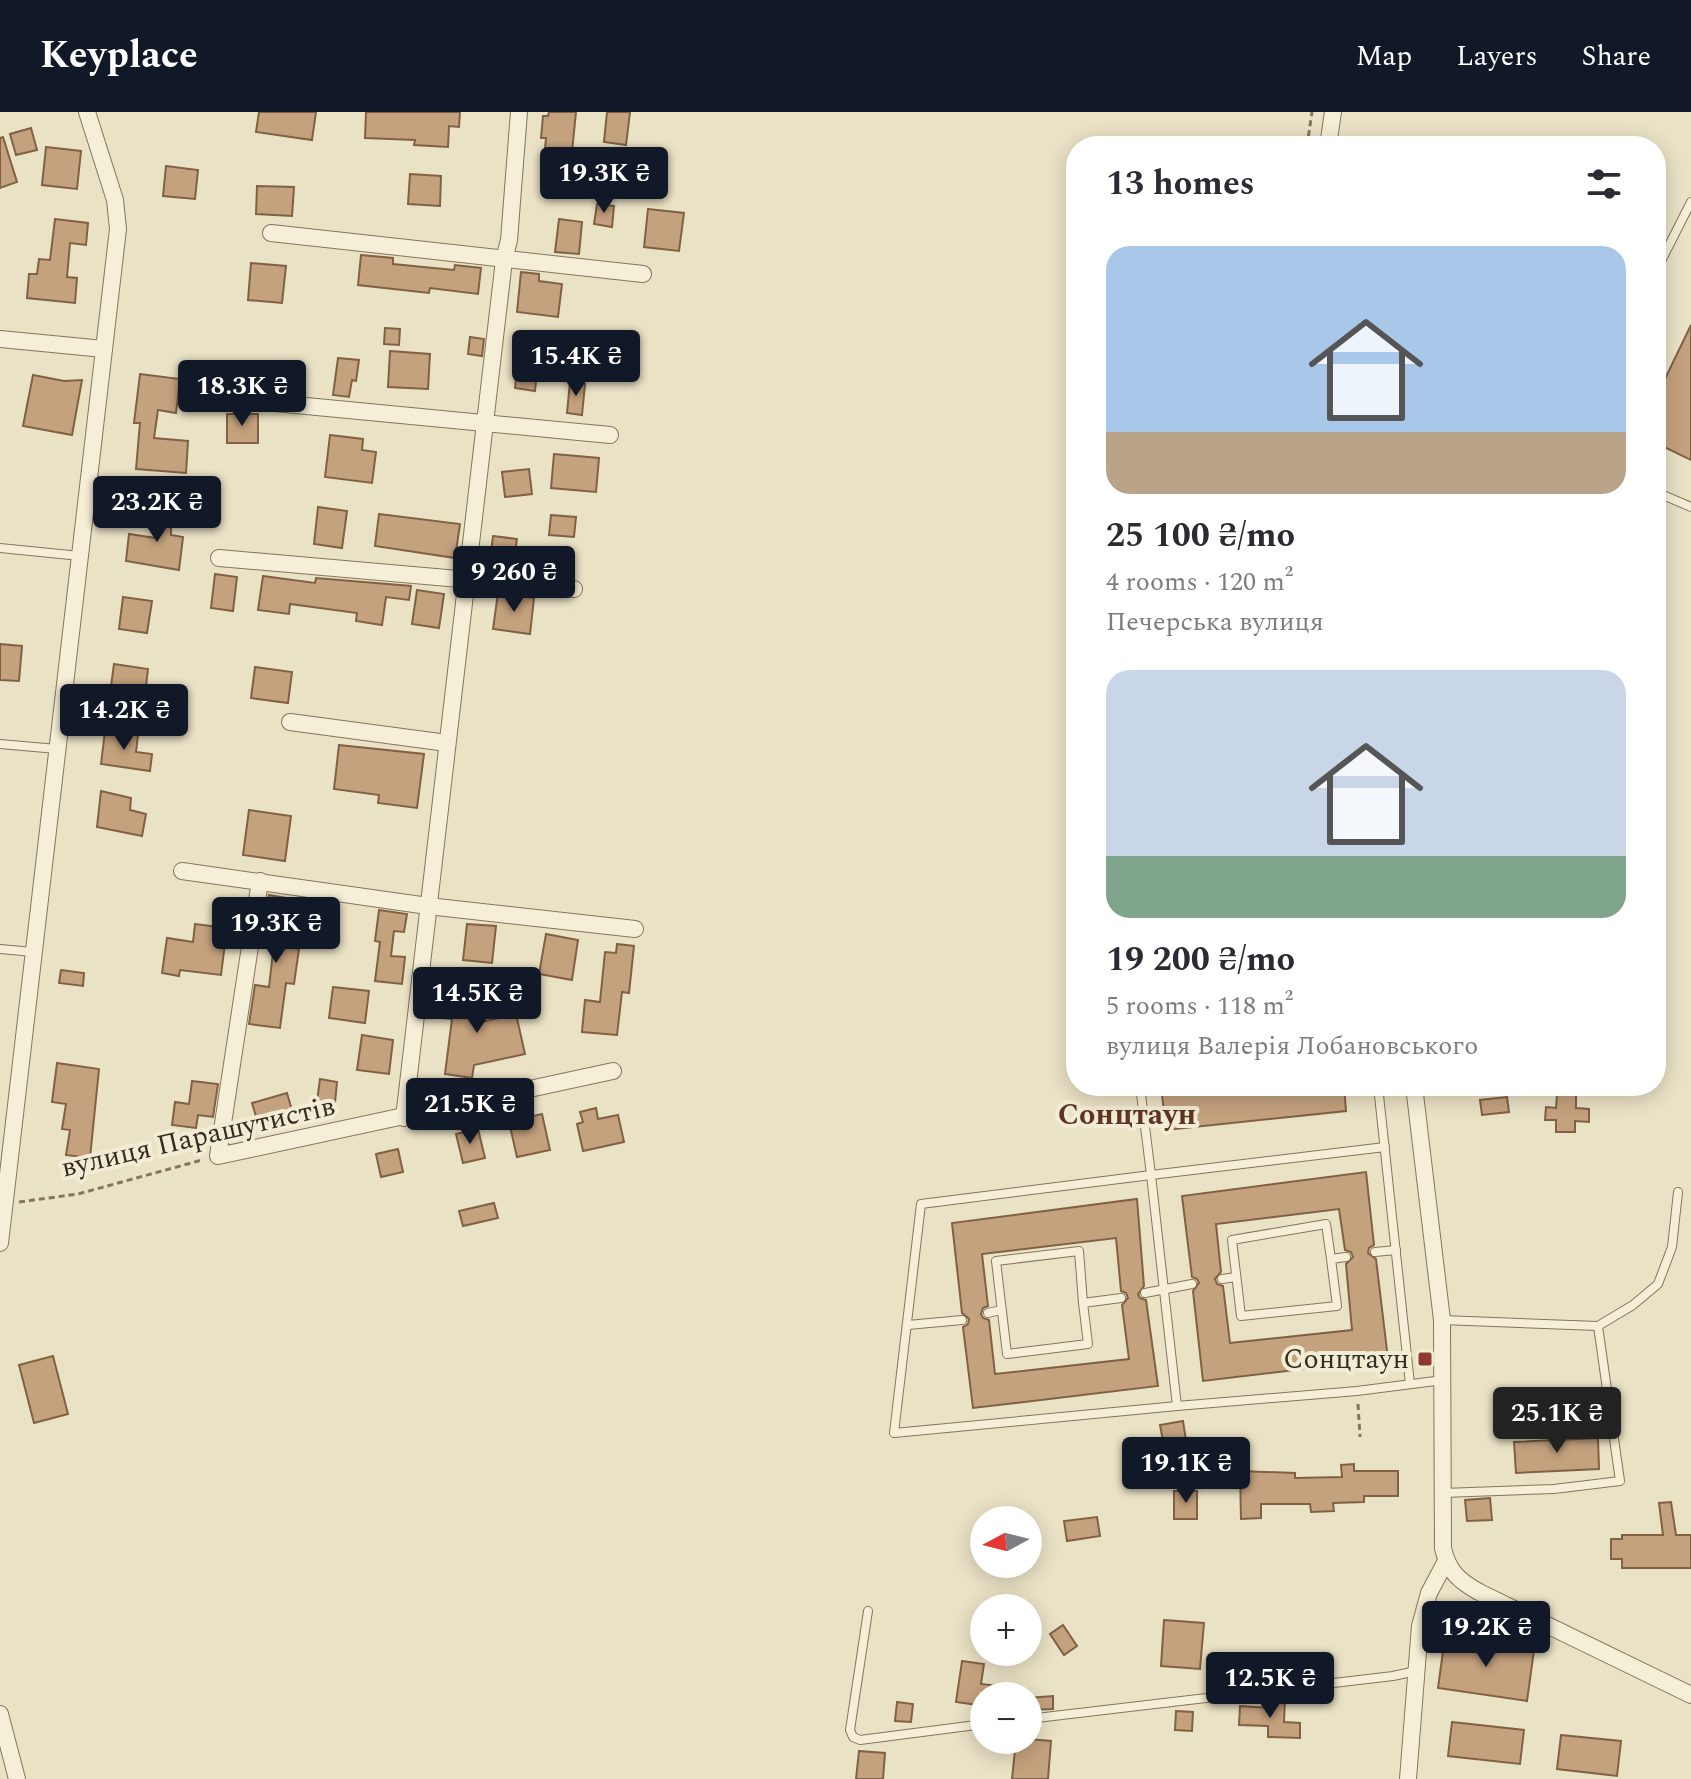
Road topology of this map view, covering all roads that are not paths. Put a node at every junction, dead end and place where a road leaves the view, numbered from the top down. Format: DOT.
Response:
graph roads {
  1 [pos="87,112"];
  2 [pos="519,112"];
  3 [pos="1333,112"];
  4 [pos="1329,136"];
  5 [pos="1691,202"];
  6 [pos="271,233"];
  7 [pos="1666,251"];
  8 [pos="504,260"];
  9 [pos="643,274"];
  10 [pos="0,339"];
  11 [pos="104,349"];
  12 [pos="275,403"];
  13 [pos="486,421"];
  14 [pos="610,435"];
  15 [pos="1666,496"];
  16 [pos="1691,507"];
  17 [pos="0,548"];
  18 [pos="80,556"];
  19 [pos="219,558"];
  20 [pos="466,581"];
  21 [pos="574,589"];
  22 [pos="290,722"];
  23 [pos="447,743"];
  24 [pos="0,744"];
  25 [pos="57,749"];
  26 [pos="182,871"];
  27 [pos="260,881"];
  28 [pos="428,906"];
  29 [pos="635,929"];
  30 [pos="0,949"];
  31 [pos="33,952"];
  32 [pos="613,1071"];
  33 [pos="1141,1096"];
  34 [pos="1379,1096"];
  35 [pos="1415,1096"];
  36 [pos="404,1118"];
  37 [pos="1385,1147"];
  38 [pos="1151,1175"];
  39 [pos="1678,1192"];
  40 [pos="2,1204"];
  41 [pos="0,1243"];
  42 [pos="1396,1250"];
  43 [pos="1375,1252"];
  44 [pos="1346,1257"];
  45 [pos="1331,1259"];
  46 [pos="1236,1277"];
  47 [pos="1222,1279"];
  48 [pos="1192,1284"];
  49 [pos="1162,1289"];
  50 [pos="1145,1293"];
  51 [pos="1121,1298"];
  52 [pos="1083,1303"];
  53 [pos="1001,1310"];
  54 [pos="988,1313"];
  55 [pos="962,1320"];
  56 [pos="1442,1320"];
  57 [pos="908,1325"];
  58 [pos="1598,1326"];
  59 [pos="1444,1380"];
  60 [pos="1410,1384"];
  61 [pos="1177,1406"];
  62 [pos="1443,1493"];
  63 [pos="1446,1561"];
  64 [pos="868,1611"];
  65 [pos="1417,1670"];
  66 [pos="1691,1695"];
  67 [pos="0,1714"];
  68 [pos="1042,1717"];
  69 [pos="970,1726"];
  70 [pos="1405,1775"];
  71 [pos="17,1779"];
  1 -- 11 [label="street"];
  2 -- 8 [label="street"];
  3 -- 4 [label="street"];
  5 -- 7 [label="lane"];
  6 -- 8 [label="street"];
  8 -- 9 [label="street"];
  8 -- 13 [label="street"];
  10 -- 11 [label="street"];
  11 -- 18 [label="street"];
  12 -- 13 [label="street"];
  13 -- 14 [label="street"];
  13 -- 20 [label="street"];
  15 -- 16 [label="lane"];
  17 -- 18 [label="lane"];
  18 -- 25 [label="street"];
  19 -- 20 [label="street"];
  20 -- 21 [label="street"];
  20 -- 23 [label="street"];
  22 -- 23 [label="street"];
  23 -- 28 [label="street"];
  24 -- 25 [label="lane"];
  25 -- 31 [label="street"];
  26 -- 27 [label="street"];
  27 -- 28 [label="street"];
  27 -- 36 [label="street, вулиця Парашутистів"];
  28 -- 29 [label="street"];
  28 -- 36 [label="street"];
  30 -- 31 [label="lane"];
  31 -- 40 [label="street"];
  32 -- 36 [label="street, вулиця Парашутистів"];
  33 -- 38 [label="lane"];
  34 -- 37 [label="lane"];
  35 -- 56 [label="street"];
  37 -- 38 [label="lane"];
  37 -- 42 [label="lane"];
  38 -- 49 [label="lane"];
  38 -- 57 [label="lane"];
  39 -- 58 [label="lane"];
  40 -- 41 [label="street"];
  42 -- 43 [label="lane"];
  42 -- 60 [label="lane"];
  44 -- 45 [label="lane"];
  45 -- 46 [label="lane"];
  45 -- 46 [label="lane"];
  46 -- 47 [label="lane"];
  48 -- 49 [label="lane"];
  49 -- 50 [label="lane"];
  49 -- 61 [label="lane"];
  51 -- 52 [label="lane"];
  52 -- 53 [label="lane"];
  52 -- 53 [label="lane"];
  53 -- 54 [label="lane"];
  55 -- 57 [label="lane"];
  56 -- 58 [label="lane"];
  56 -- 59 [label="street"];
  57 -- 61 [label="lane"];
  58 -- 62 [label="lane"];
  59 -- 60 [label="lane"];
  59 -- 62 [label="street"];
  60 -- 61 [label="lane"];
  62 -- 63 [label="street"];
  63 -- 65 [label="street"];
  63 -- 66 [label="street"];
  64 -- 69 [label="lane"];
  65 -- 68 [label="lane"];
  65 -- 70 [label="street"];
  67 -- 71 [label="street"];
}
